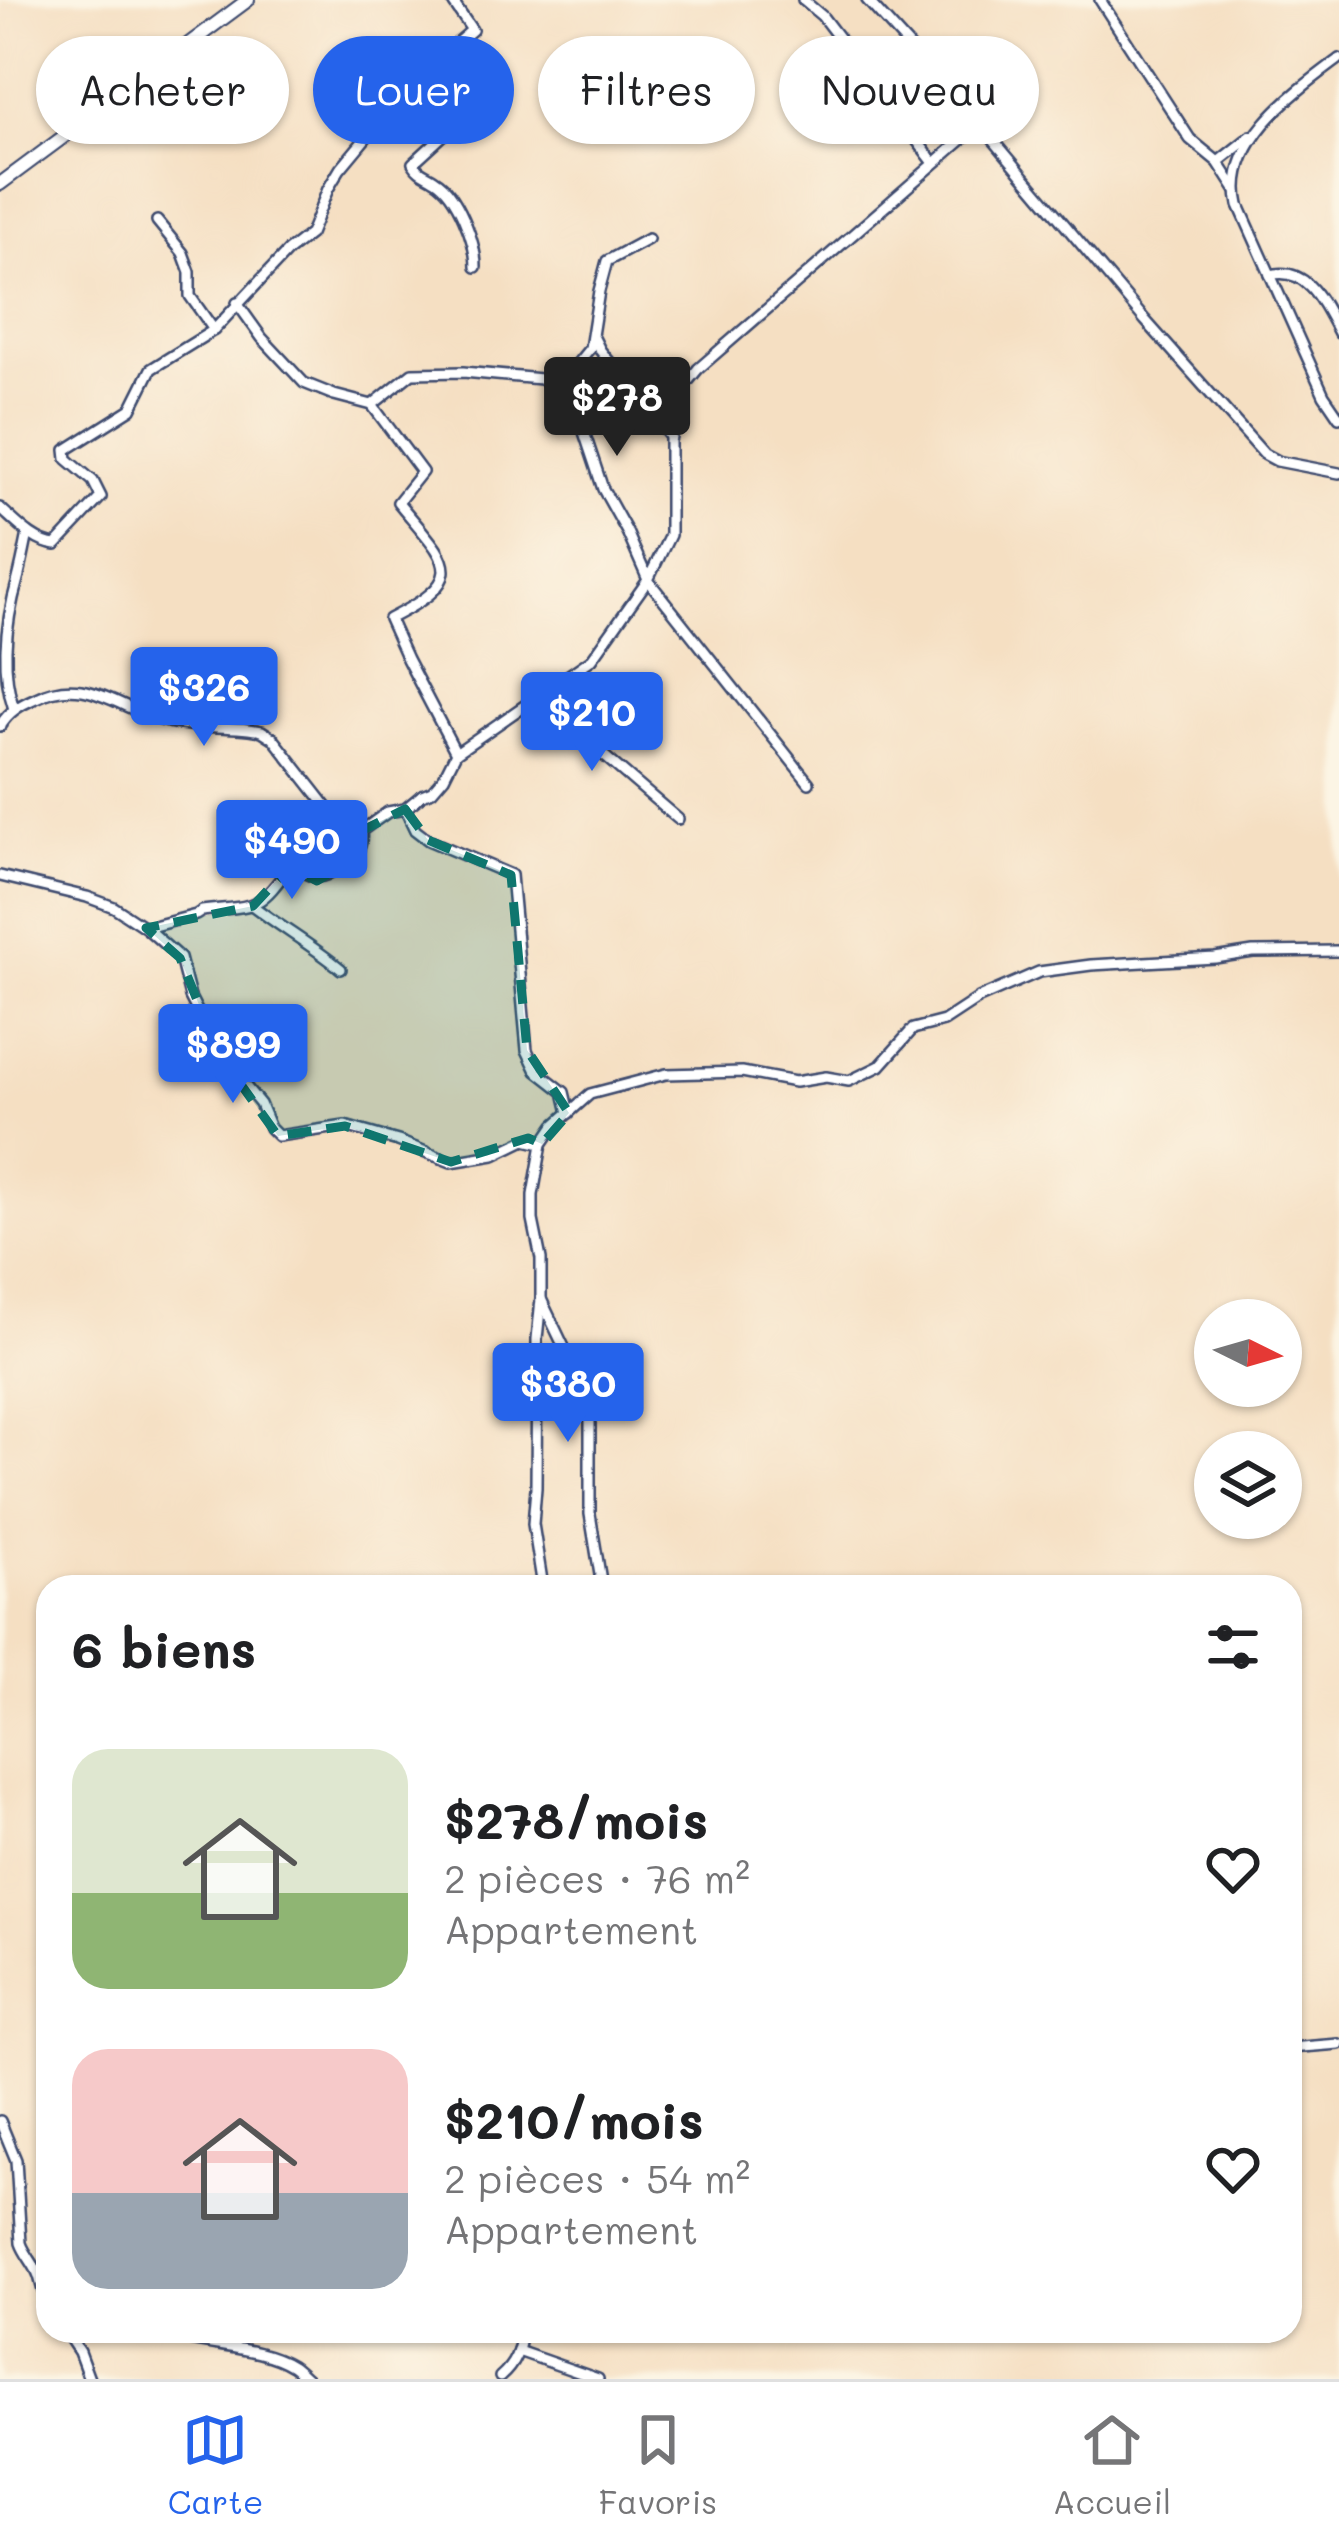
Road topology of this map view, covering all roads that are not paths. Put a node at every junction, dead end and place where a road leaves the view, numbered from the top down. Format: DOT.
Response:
graph roads {
  1 [pos="248,0"];
  2 [pos="456,0"];
  3 [pos="803,0"];
  4 [pos="867,0"];
  5 [pos="1100,0"];
  6 [pos="465,36"];
  7 [pos="900,36"];
  8 [pos="1339,58"];
  9 [pos="1260,129"];
  10 [pos="361,144"];
  11 [pos="433,144"];
  12 [pos="956,144"];
  13 [pos="997,144"];
  14 [pos="1218,162"];
  15 [pos="934,163"];
  16 [pos="0,184"];
  17 [pos="1236,190"];
  18 [pos="158,221"];
  19 [pos="648,238"];
  20 [pos="476,267"];
  21 [pos="1270,275"];
  22 [pos="237,303"];
  23 [pos="214,330"];
  24 [pos="1339,333"];
  25 [pos="592,334"];
  26 [pos="563,381"];
  27 [pos="372,405"];
  28 [pos="1339,417"];
  29 [pos="671,438"];
  30 [pos="1339,473"];
  31 [pos="0,508"];
  32 [pos="28,532"];
  33 [pos="649,580"];
  34 [pos="539,694"];
  35 [pos="14,709"];
  36 [pos="0,726"];
  37 [pos="456,753"];
  38 [pos="809,783"];
  39 [pos="405,809"];
  40 [pos="678,818"];
  41 [pos="362,831"];
  42 [pos="0,876"];
  43 [pos="253,906"];
  44 [pos="146,928"];
  45 [pos="1339,951"];
  46 [pos="341,969"];
  47 [pos="569,1113"];
  48 [pos="542,1144"];
  49 [pos="542,1299"];
  50 [pos="541,1575"];
  51 [pos="600,1575"];
  52 [pos="1339,2044"];
  53 [pos="1302,2047"];
  54 [pos="0,2121"];
  55 [pos="36,2267"];
  56 [pos="73,2343"];
  57 [pos="199,2343"];
  58 [pos="519,2343"];
  59 [pos="518,2351"];
  60 [pos="500,2378"];
  61 [pos="89,2379"];
  62 [pos="307,2379"];
  63 [pos="598,2379"];
  1 -- 16 [label="street"];
  2 -- 6 [label="street"];
  3 -- 15 [label="street"];
  4 -- 7 [label="street"];
  5 -- 14 [label="street"];
  8 -- 9 [label="street"];
  9 -- 14 [label="street"];
  9 -- 17 [label="street"];
  10 -- 22 [label="street"];
  11 -- 20 [label="street"];
  12 -- 15 [label="street"];
  13 -- 30 [label="street"];
  14 -- 17 [label="street"];
  15 -- 29 [label="street"];
  17 -- 21 [label="street"];
  18 -- 23 [label="street"];
  19 -- 25 [label="street"];
  21 -- 24 [label="street"];
  21 -- 28 [label="street"];
  22 -- 23 [label="street"];
  22 -- 27 [label="street"];
  23 -- 32 [label="street"];
  25 -- 26 [label="street"];
  25 -- 29 [label="street"];
  26 -- 27 [label="street"];
  26 -- 33 [label="street"];
  27 -- 37 [label="street"];
  29 -- 33 [label="street"];
  31 -- 32 [label="street"];
  32 -- 35 [label="street"];
  33 -- 34 [label="street"];
  33 -- 38 [label="street"];
  34 -- 37 [label="street"];
  34 -- 40 [label="street"];
  35 -- 36 [label="street"];
  35 -- 41 [label="street"];
  37 -- 39 [label="street"];
  39 -- 41 [label="street"];
  39 -- 47 [label="street"];
  41 -- 43 [label="street"];
  42 -- 44 [label="street"];
  43 -- 44 [label="street"];
  43 -- 46 [label="street"];
  44 -- 48 [label="street"];
  45 -- 47 [label="street"];
  47 -- 48 [label="street"];
  48 -- 49 [label="street"];
  49 -- 50 [label="street"];
  49 -- 51 [label="street"];
  52 -- 53 [label="street"];
  54 -- 55 [label="street"];
  56 -- 61 [label="street"];
  57 -- 62 [label="street"];
  58 -- 59 [label="street"];
  59 -- 60 [label="street"];
  59 -- 63 [label="street"];
}
